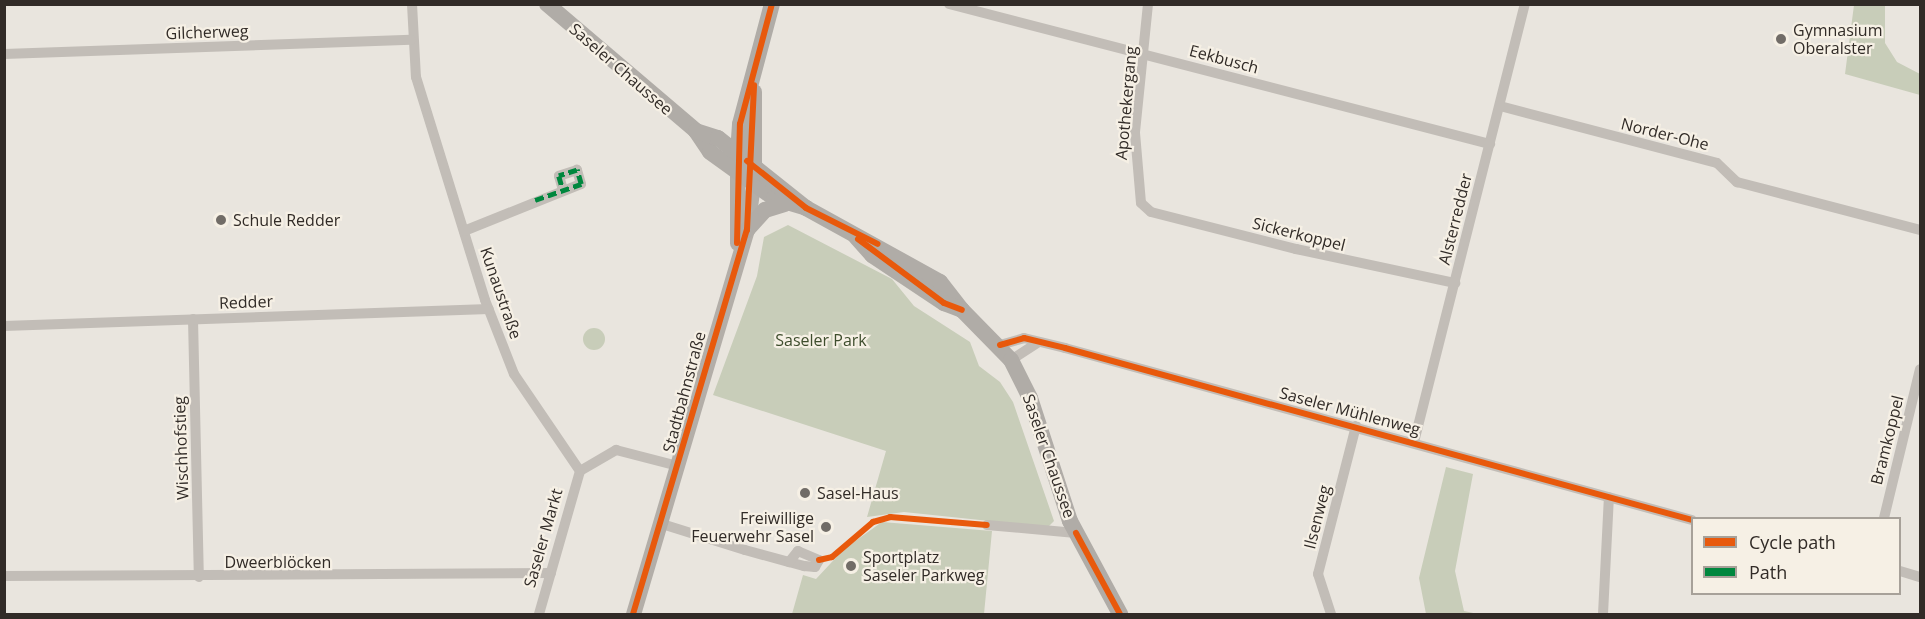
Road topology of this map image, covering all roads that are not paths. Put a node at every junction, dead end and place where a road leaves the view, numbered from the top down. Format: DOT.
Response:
graph roads {
  1 [pos="412,4"];
  2 [pos="547,4"];
  3 [pos="772,4"];
  4 [pos="949,4"];
  5 [pos="1148,4"];
  6 [pos="1525,4"];
  7 [pos="411,40"];
  8 [pos="4,54"];
  9 [pos="1146,54"];
  10 [pos="754,85"];
  11 [pos="1500,106"];
  12 [pos="696,131"];
  13 [pos="1490,144"];
  14 [pos="738,153"];
  15 [pos="754,165"];
  16 [pos="737,173"];
  17 [pos="753,184"];
  18 [pos="563,190"];
  19 [pos="1141,203"];
  20 [pos="785,204"];
  21 [pos="806,208"];
  22 [pos="747,230"];
  23 [pos="1920,230"];
  24 [pos="464,231"];
  25 [pos="734,267"];
  26 [pos="1455,283"];
  27 [pos="489,309"];
  28 [pos="193,319"];
  29 [pos="4,326"];
  30 [pos="1039,342"];
  31 [pos="1000,345"];
  32 [pos="1011,360"];
  33 [pos="1920,369"];
  34 [pos="1356,426"];
  35 [pos="1414,442"];
  36 [pos="678,466"];
  37 [pos="580,471"];
  38 [pos="1609,497"];
  39 [pos="1884,517"];
  40 [pos="1691,520"];
  41 [pos="662,524"];
  42 [pos="987,525"];
  43 [pos="1076,533"];
  44 [pos="789,562"];
  45 [pos="1901,572"];
  46 [pos="551,573"];
  47 [pos="4,576"];
  48 [pos="199,577"];
  49 [pos="1920,577"];
  50 [pos="539,615"];
  51 [pos="633,615"];
  52 [pos="1120,615"];
  53 [pos="1331,615"];
  54 [pos="1603,615"];
  1 -- 7 [label="street, Kunaustraße"];
  2 -- 12 [label="main road, Saseler Chaussee"];
  3 -- 10 [label="main road, Stadtbahnstraße"];
  4 -- 9 [label="street, Eekbusch"];
  5 -- 9 [label="street, Apothekergang"];
  6 -- 11 [label="street, Alsterredder"];
  7 -- 8 [label="street, Gilcherweg"];
  7 -- 24 [label="street, Kunaustraße"];
  9 -- 13 [label="street, Eekbusch"];
  9 -- 19 [label="street, Apothekergang"];
  10 -- 14 [label="main road, Stadtbahnstraße"];
  10 -- 15 [label="main road, Stadtbahnstraße"];
  11 -- 13 [label="street, Alsterredder"];
  11 -- 23 [label="street, Norder-Ohe"];
  12 -- 14 [label="main road, Saseler Chaussee"];
  12 -- 16 [label="main road, Saseler Chaussee"];
  13 -- 26 [label="street, Alsterredder"];
  14 -- 15 [label="main road, Saseler Chaussee"];
  14 -- 16 [label="main road, Stadtbahnstraße"];
  15 -- 17 [label="main road, Stadtbahnstraße"];
  15 -- 21 [label="main road, Saseler Chaussee"];
  16 -- 17 [label="main road, Saseler Chaussee"];
  16 -- 25 [label="main road, Stadtbahnstraße"];
  17 -- 20 [label="main road, Saseler Chaussee"];
  17 -- 22 [label="main road, Stadtbahnstraße"];
  18 -- 24 [label="street"];
  19 -- 26 [label="street, Sickerkoppel"];
  20 -- 21 [label="main road, Saseler Chaussee"];
  20 -- 22 [label="main road"];
  21 -- 31 [label="main road, Saseler Chaussee"];
  22 -- 25 [label="main road, Stadtbahnstraße"];
  24 -- 27 [label="street, Kunaustraße"];
  25 -- 36 [label="main road, Stadtbahnstraße"];
  26 -- 35 [label="street, Alsterredder"];
  27 -- 28 [label="street, Redder"];
  27 -- 37 [label="street, Kunaustraße"];
  28 -- 29 [label="street, Redder"];
  28 -- 48 [label="street, Wischhofstieg"];
  30 -- 31 [label="street, Saseler Mühlenweg"];
  30 -- 32 [label="street"];
  30 -- 34 [label="street, Saseler Mühlenweg"];
  31 -- 32 [label="main road, Saseler Chaussee"];
  32 -- 43 [label="main road, Saseler Chaussee"];
  33 -- 39 [label="street, Bramkoppel"];
  34 -- 35 [label="street, Saseler Mühlenweg"];
  34 -- 53 [label="street, Ilsenweg"];
  35 -- 38 [label="street, Saseler Mühlenweg"];
  36 -- 37 [label="street"];
  36 -- 41 [label="main road, Stadtbahnstraße"];
  37 -- 46 [label="street, Saseler Markt"];
  38 -- 40 [label="street, Saseler Mühlenweg"];
  38 -- 54 [label="street"];
  41 -- 44 [label="street"];
  41 -- 51 [label="main road"];
  42 -- 43 [label="street"];
  43 -- 52 [label="main road, Saseler Chaussee"];
  45 -- 49 [label="street"];
  46 -- 48 [label="street, Dweerblöcken"];
  46 -- 50 [label="street, Saseler Markt"];
  47 -- 48 [label="street, Dweerblöcken"];
}
